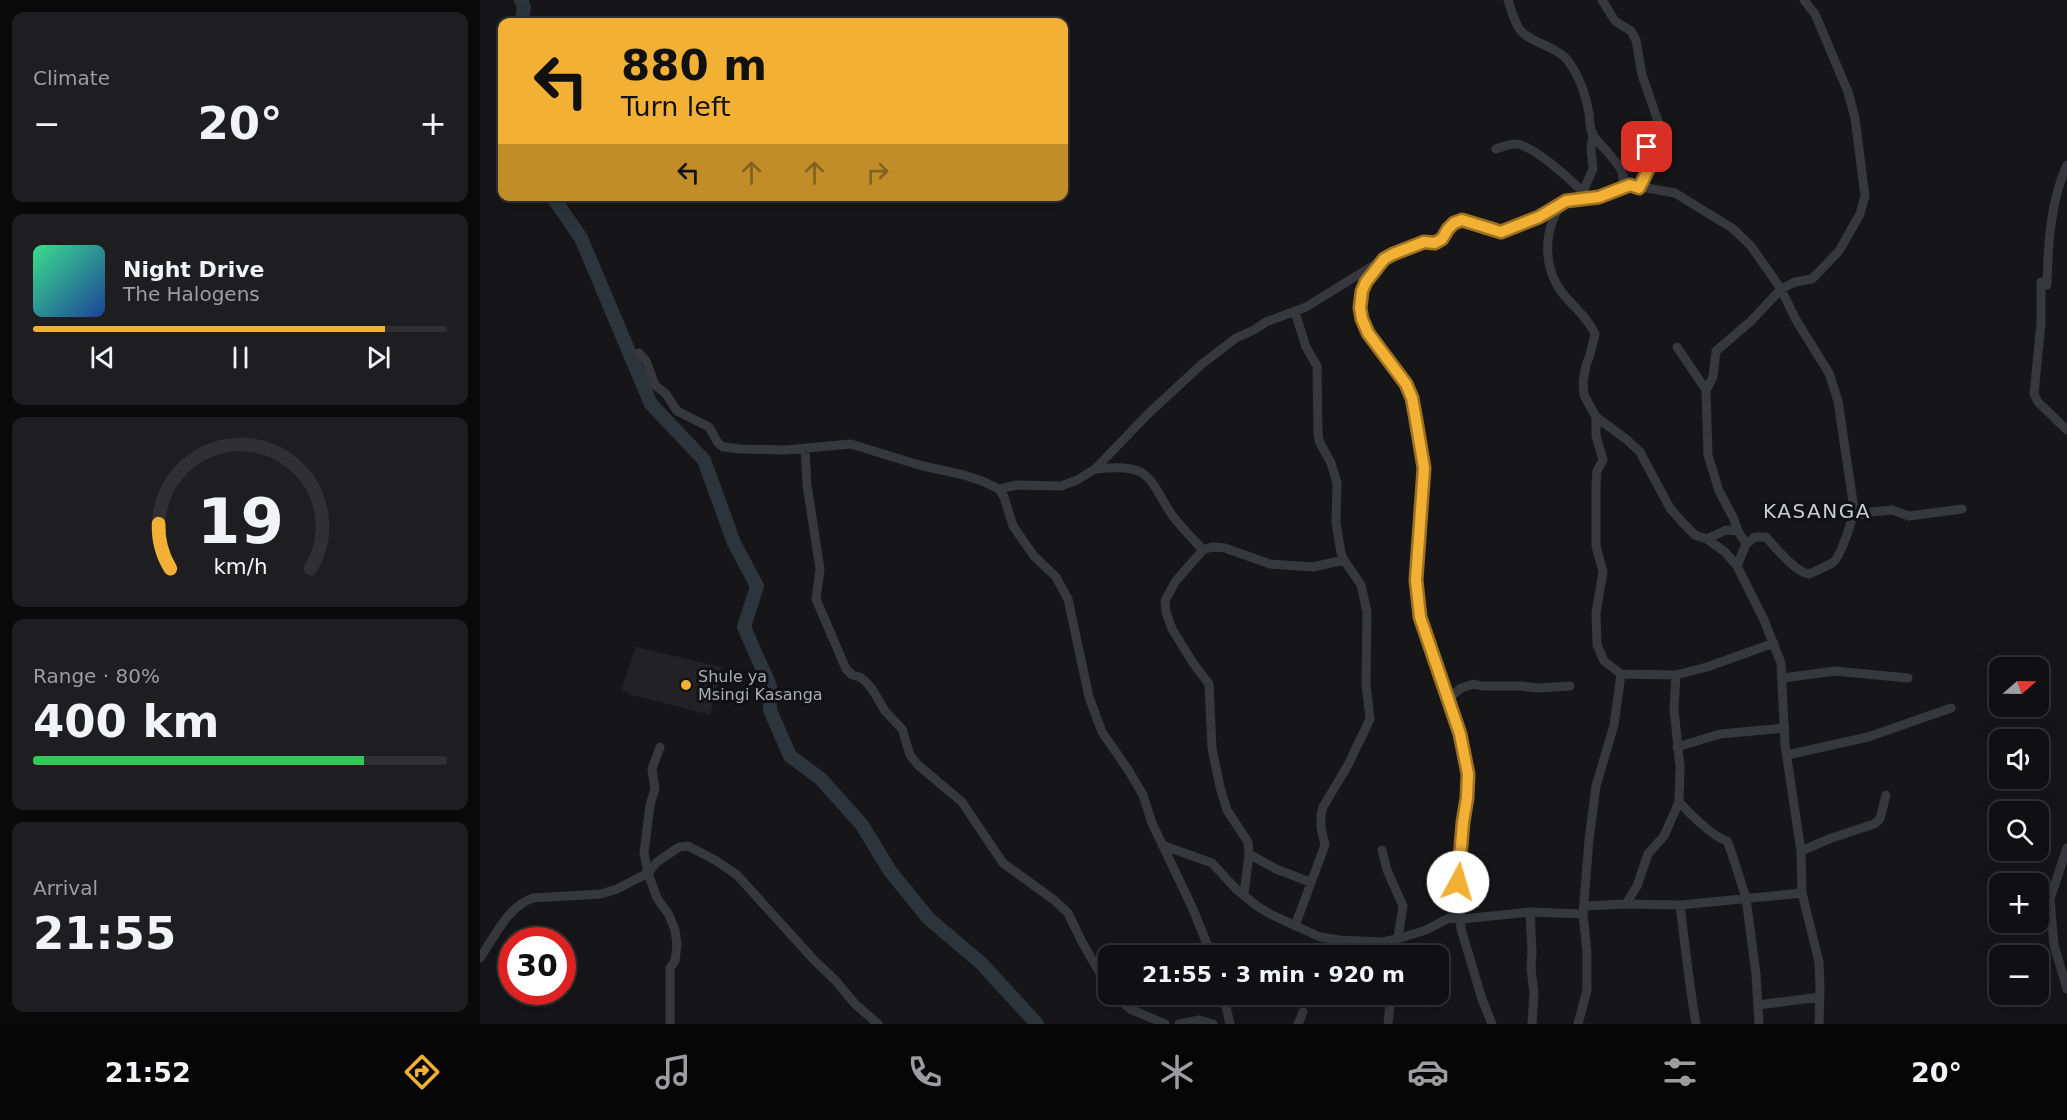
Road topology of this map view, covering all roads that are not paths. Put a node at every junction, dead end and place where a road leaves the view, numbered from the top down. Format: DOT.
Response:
graph roads {
  1 [pos="1508,0"];
  2 [pos="1602,0"];
  3 [pos="1804,0"];
  4 [pos="1593,134"];
  5 [pos="1496,149"];
  6 [pos="2067,165"];
  7 [pos="1620,188"];
  8 [pos="1639,188"];
  9 [pos="1581,195"];
  10 [pos="1563,202"];
  11 [pos="1384,259"];
  12 [pos="1781,289"];
  13 [pos="1295,312"];
  14 [pos="1677,347"];
  15 [pos="639,353"];
  16 [pos="1706,390"];
  17 [pos="1596,417"];
  18 [pos="2067,430"];
  19 [pos="805,448"];
  20 [pos="1095,469"];
  21 [pos="999,489"];
  22 [pos="1962,509"];
  23 [pos="1853,517"];
  24 [pos="1738,531"];
  25 [pos="1707,539"];
  26 [pos="1746,544"];
  27 [pos="1203,550"];
  28 [pos="1344,560"];
  29 [pos="1737,566"];
  30 [pos="1774,643"];
  31 [pos="1621,674"];
  32 [pos="1676,675"];
  33 [pos="1783,678"];
  34 [pos="1908,678"];
  35 [pos="1570,686"];
  36 [pos="1448,699"];
  37 [pos="1951,708"];
  38 [pos="1785,728"];
  39 [pos="660,747"];
  40 [pos="1677,747"];
  41 [pos="1786,755"];
  42 [pos="1886,795"];
  43 [pos="1679,802"];
  44 [pos="1162,845"];
  45 [pos="2067,848"];
  46 [pos="1382,850"];
  47 [pos="1801,851"];
  48 [pos="1249,854"];
  49 [pos="2065,864"];
  50 [pos="648,873"];
  51 [pos="1310,882"];
  52 [pos="1802,893"];
  53 [pos="1244,894"];
  54 [pos="1746,898"];
  55 [pos="1626,904"];
  56 [pos="1680,905"];
  57 [pos="1583,910"];
  58 [pos="1530,912"];
  59 [pos="1461,919"];
  60 [pos="1295,926"];
  61 [pos="1397,939"];
  62 [pos="1207,945"];
  63 [pos="1396,945"];
  64 [pos="480,958"];
  65 [pos="1098,970"];
  66 [pos="2067,988"];
  67 [pos="1820,997"];
  68 [pos="1126,1005"];
  69 [pos="1226,1005"];
  70 [pos="1390,1005"];
  71 [pos="1758,1005"];
  72 [pos="1303,1012"];
  73 [pos="669,1024"];
  74 [pos="878,1024"];
  75 [pos="1165,1024"];
  76 [pos="1179,1024"];
  77 [pos="1213,1024"];
  78 [pos="1230,1024"];
  79 [pos="1298,1024"];
  80 [pos="1388,1024"];
  81 [pos="1492,1024"];
  82 [pos="1532,1024"];
  83 [pos="1578,1024"];
  84 [pos="1696,1024"];
  85 [pos="1759,1024"];
  86 [pos="1819,1024"];
  1 -- 4 [label="street"];
  2 -- 8 [label="street"];
  3 -- 12 [label="street"];
  4 -- 7 [label="street"];
  4 -- 9 [label="street"];
  5 -- 9 [label="street"];
  6 -- 18 [label="street"];
  7 -- 8 [label="street"];
  7 -- 9 [label="street"];
  8 -- 12 [label="street"];
  9 -- 10 [label="street"];
  10 -- 11 [label="street"];
  10 -- 17 [label="street"];
  11 -- 13 [label="street"];
  11 -- 36 [label="street"];
  12 -- 16 [label="street"];
  12 -- 23 [label="street"];
  13 -- 20 [label="street"];
  13 -- 28 [label="street"];
  14 -- 16 [label="street"];
  15 -- 19 [label="street"];
  16 -- 24 [label="street"];
  17 -- 25 [label="street"];
  17 -- 31 [label="street"];
  19 -- 21 [label="street"];
  19 -- 65 [label="street"];
  20 -- 21 [label="street"];
  20 -- 27 [label="street"];
  21 -- 44 [label="street"];
  22 -- 23 [label="street"];
  23 -- 26 [label="street"];
  24 -- 25 [label="street"];
  24 -- 26 [label="street"];
  25 -- 29 [label="street"];
  26 -- 29 [label="street"];
  27 -- 28 [label="street"];
  27 -- 48 [label="street"];
  28 -- 51 [label="street"];
  29 -- 30 [label="street"];
  30 -- 32 [label="street"];
  30 -- 33 [label="street"];
  31 -- 32 [label="street"];
  31 -- 57 [label="street"];
  32 -- 40 [label="street"];
  33 -- 34 [label="street"];
  33 -- 38 [label="street"];
  35 -- 36 [label="street"];
  36 -- 59 [label="street"];
  37 -- 41 [label="street"];
  38 -- 40 [label="street"];
  38 -- 41 [label="street"];
  39 -- 50 [label="street"];
  40 -- 43 [label="street"];
  41 -- 47 [label="street"];
  42 -- 47 [label="street"];
  43 -- 54 [label="street"];
  43 -- 55 [label="street"];
  44 -- 53 [label="street"];
  44 -- 62 [label="street"];
  45 -- 49 [label="street"];
  46 -- 61 [label="street"];
  47 -- 52 [label="street"];
  48 -- 51 [label="street"];
  48 -- 53 [label="street"];
  49 -- 66 [label="street"];
  50 -- 64 [label="street"];
  50 -- 73 [label="street"];
  50 -- 74 [label="street"];
  51 -- 60 [label="street"];
  52 -- 54 [label="street"];
  52 -- 67 [label="street"];
  53 -- 60 [label="street"];
  54 -- 56 [label="street"];
  54 -- 71 [label="street"];
  55 -- 56 [label="street"];
  55 -- 57 [label="street"];
  56 -- 84 [label="street"];
  57 -- 58 [label="street"];
  57 -- 83 [label="street"];
  58 -- 59 [label="street"];
  58 -- 82 [label="street"];
  59 -- 61 [label="street"];
  59 -- 81 [label="street"];
  60 -- 61 [label="street"];
  61 -- 63 [label="street"];
  67 -- 71 [label="street"];
  67 -- 86 [label="street"];
  68 -- 75 [label="street"];
  69 -- 78 [label="street"];
  70 -- 80 [label="street"];
  71 -- 85 [label="street"];
  72 -- 79 [label="street"];
  76 -- 77 [label="street"];
}
